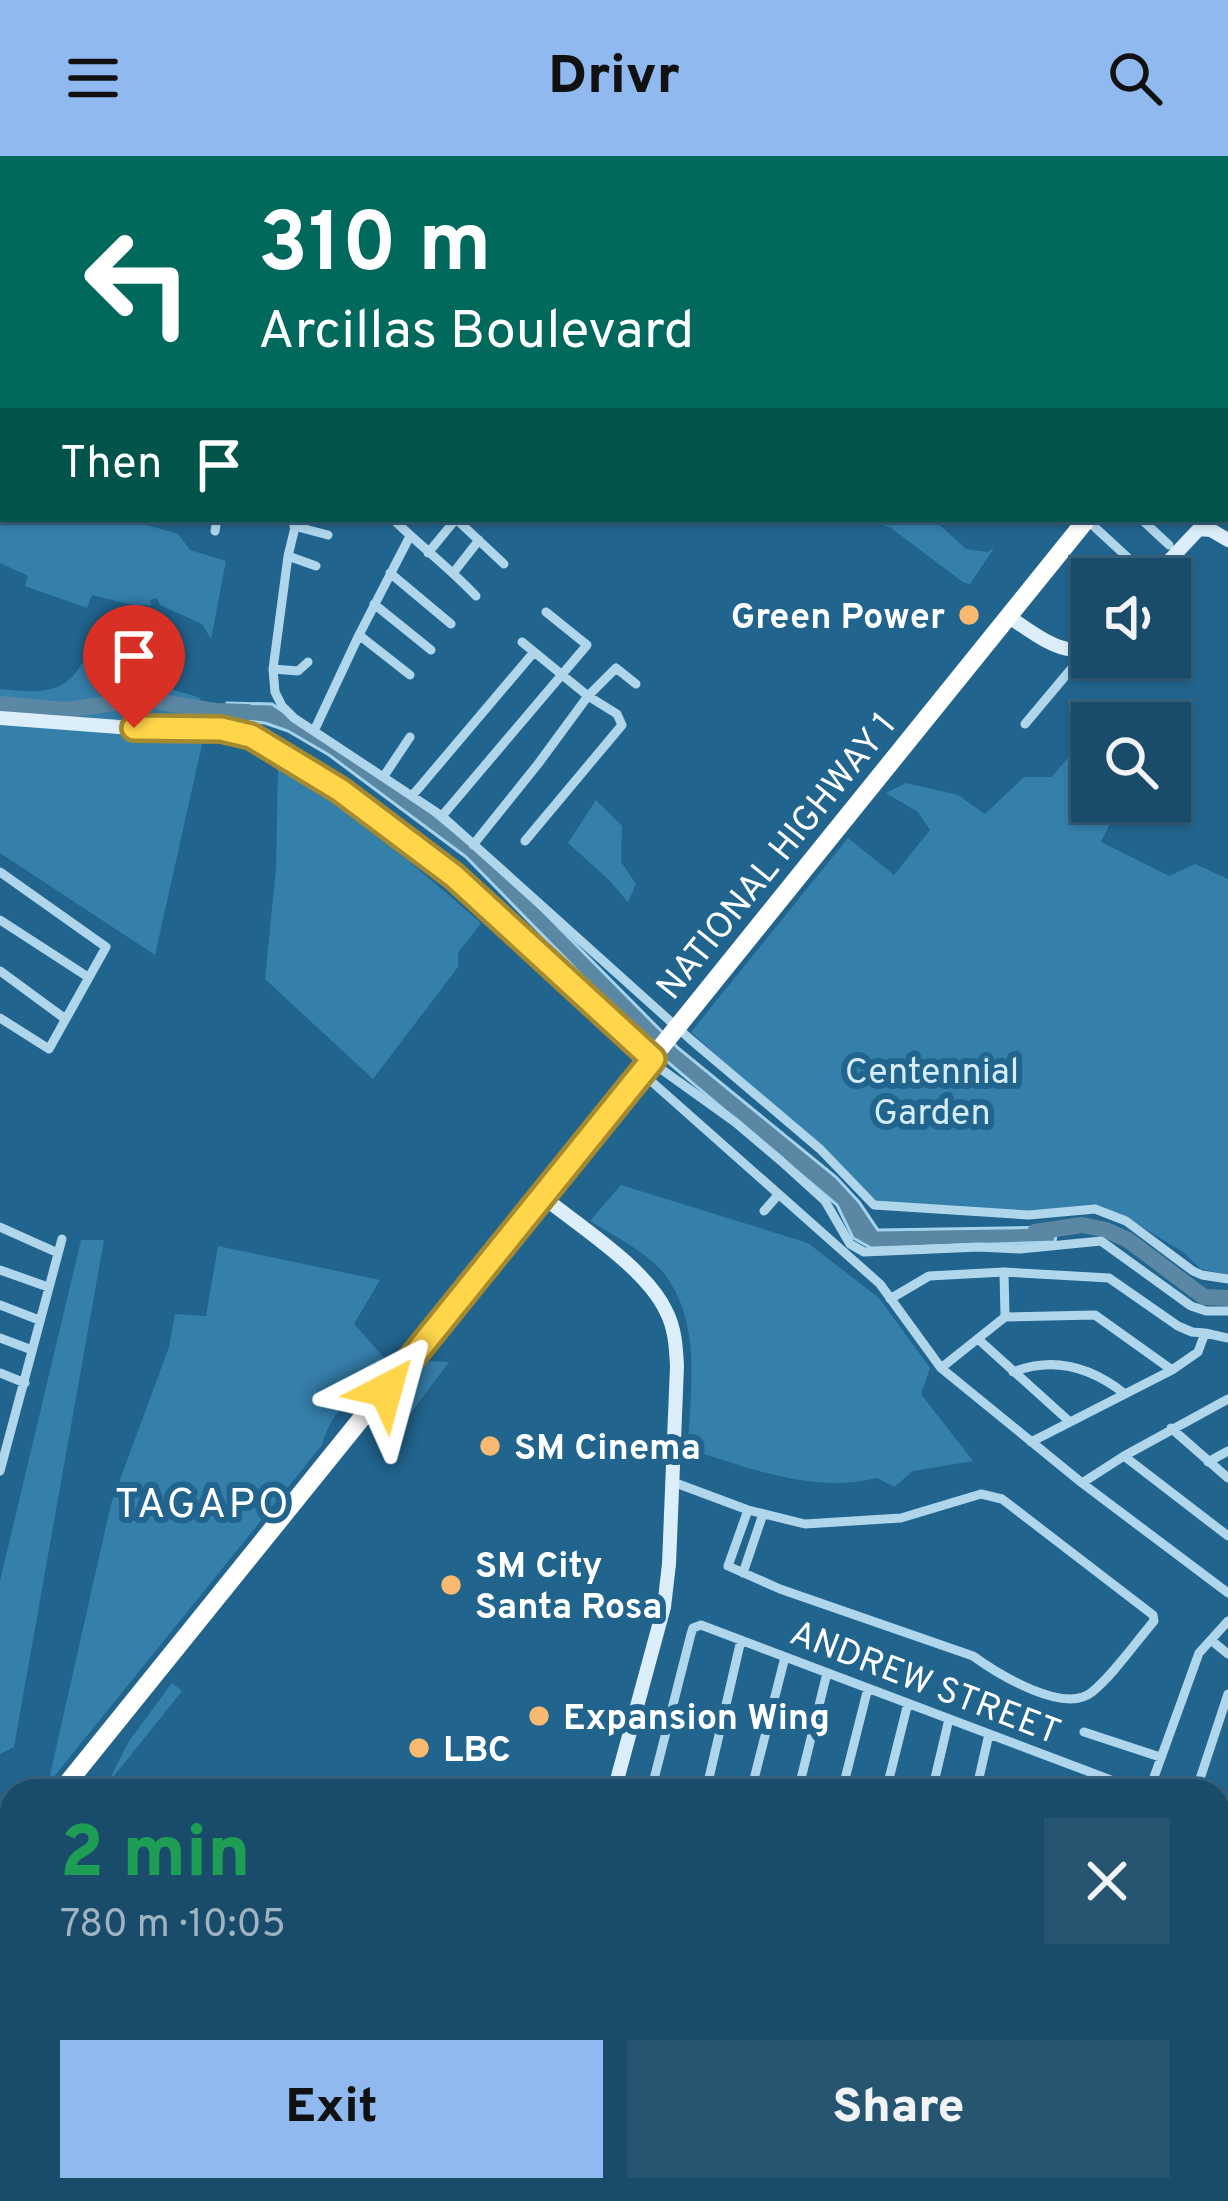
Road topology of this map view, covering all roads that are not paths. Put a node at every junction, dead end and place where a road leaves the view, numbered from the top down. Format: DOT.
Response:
graph roads {
  1 [pos="396,522"];
  2 [pos="454,522"];
  3 [pos="459,522"];
  4 [pos="1085,522"];
  5 [pos="1090,522"];
  6 [pos="1148,522"];
  7 [pos="296,523"];
  8 [pos="328,536"];
  9 [pos="410,536"];
  10 [pos="479,540"];
  11 [pos="1228,540"];
  12 [pos="1169,545"];
  13 [pos="428,553"];
  14 [pos="288,556"];
  15 [pos="1129,558"];
  16 [pos="1172,558"];
  17 [pos="504,564"];
  18 [pos="316,566"];
  19 [pos="454,572"];
  20 [pos="390,573"];
  21 [pos="476,596"];
  22 [pos="374,604"];
  23 [pos="546,612"];
  24 [pos="1008,616"];
  25 [pos="451,624"];
  26 [pos="359,635"];
  27 [pos="522,642"];
  28 [pos="1071,648"];
  29 [pos="431,650"];
  30 [pos="534,652"];
  31 [pos="308,662"];
  32 [pos="273,668"];
  33 [pos="1071,669"];
  34 [pos="410,675"];
  35 [pos="562,675"];
  36 [pos="636,685"];
  37 [pos="588,696"];
  38 [pos="0,718"];
  39 [pos="1025,724"];
  40 [pos="314,731"];
  41 [pos="410,737"];
  42 [pos="384,776"];
  43 [pos="412,796"];
  44 [pos="442,816"];
  45 [pos="525,841"];
  46 [pos="473,844"];
  47 [pos="0,872"];
  48 [pos="0,920"];
  49 [pos="0,971"];
  50 [pos="88,977"];
  51 [pos="0,1018"];
  52 [pos="64,1018"];
  53 [pos="678,1028"];
  54 [pos="649,1065"];
  55 [pos="778,1195"];
  56 [pos="542,1196"];
  57 [pos="764,1211"];
  58 [pos="0,1228"];
  59 [pos="62,1239"];
  60 [pos="58,1252"];
  61 [pos="0,1270"];
  62 [pos="1004,1272"];
  63 [pos="1228,1279"];
  64 [pos="48,1287"];
  65 [pos="890,1298"];
  66 [pos="0,1306"];
  67 [pos="1228,1311"];
  68 [pos="1005,1317"];
  69 [pos="39,1321"];
  70 [pos="1205,1333"];
  71 [pos="0,1338"];
  72 [pos="1228,1338"];
  73 [pos="978,1339"];
  74 [pos="32,1350"];
  75 [pos="941,1368"];
  76 [pos="1172,1370"];
  77 [pos="1013,1372"];
  78 [pos="0,1373"];
  79 [pos="25,1383"];
  80 [pos="1125,1394"];
  81 [pos="1228,1399"];
  82 [pos="0,1407"];
  83 [pos="16,1413"];
  84 [pos="1070,1422"];
  85 [pos="1172,1429"];
  86 [pos="1031,1442"];
  87 [pos="3,1448"];
  88 [pos="1228,1451"];
  89 [pos="1124,1456"];
  90 [pos="1208,1462"];
  91 [pos="0,1471"];
  92 [pos="1228,1478"];
  93 [pos="673,1483"];
  94 [pos="1082,1484"];
  95 [pos="748,1510"];
  96 [pos="763,1514"];
  97 [pos="1228,1536"];
  98 [pos="743,1573"];
  99 [pos="1228,1593"];
  100 [pos="1228,1621"];
  101 [pos="741,1640"];
  102 [pos="1211,1640"];
  103 [pos="1228,1654"];
  104 [pos="785,1657"];
  105 [pos="827,1672"];
  106 [pos="868,1688"];
  107 [pos="1228,1694"];
  108 [pos="908,1703"];
  109 [pos="949,1719"];
  110 [pos="1084,1732"];
  111 [pos="989,1734"];
  112 [pos="1160,1757"];
  113 [pos="71,1779"];
  114 [pos="617,1779"];
  115 [pos="654,1779"];
  116 [pos="709,1779"];
  117 [pos="754,1779"];
  118 [pos="801,1779"];
  119 [pos="845,1779"];
  120 [pos="889,1779"];
  121 [pos="935,1779"];
  122 [pos="979,1779"];
  123 [pos="1093,1779"];
  124 [pos="1150,1779"];
  125 [pos="1200,1779"];
  1 -- 9 [label="street"];
  2 -- 13 [label="street"];
  3 -- 10 [label="street"];
  4 -- 24 [label="highway, NATIONAL HIGHWAY 1"];
  5 -- 15 [label="street"];
  6 -- 12 [label="street"];
  7 -- 8 [label="street"];
  7 -- 14 [label="street"];
  9 -- 13 [label="street"];
  9 -- 20 [label="street"];
  10 -- 17 [label="street"];
  10 -- 19 [label="street"];
  11 -- 16 [label="main road"];
  13 -- 19 [label="street"];
  14 -- 18 [label="street"];
  14 -- 32 [label="street"];
  19 -- 21 [label="street"];
  20 -- 22 [label="street"];
  20 -- 25 [label="street"];
  22 -- 26 [label="street"];
  22 -- 29 [label="street"];
  23 -- 35 [label="street"];
  24 -- 28 [label="main road"];
  24 -- 53 [label="highway, NATIONAL HIGHWAY 1"];
  26 -- 34 [label="street"];
  26 -- 40 [label="street"];
  27 -- 30 [label="street"];
  30 -- 35 [label="street"];
  30 -- 43 [label="street"];
  31 -- 32 [label="street"];
  32 -- 40 [label="street"];
  33 -- 39 [label="street"];
  35 -- 37 [label="street"];
  35 -- 44 [label="street"];
  36 -- 37 [label="street"];
  37 -- 45 [label="street"];
  37 -- 46 [label="street"];
  38 -- 54 [label="main road"];
  40 -- 42 [label="street"];
  41 -- 42 [label="street"];
  42 -- 43 [label="street"];
  43 -- 44 [label="street"];
  44 -- 46 [label="street"];
  46 -- 53 [label="street"];
  47 -- 50 [label="street"];
  48 -- 50 [label="street"];
  49 -- 52 [label="street"];
  50 -- 52 [label="street"];
  51 -- 52 [label="street"];
  53 -- 54 [label="highway, NATIONAL HIGHWAY 1"];
  53 -- 63 [label="street"];
  54 -- 55 [label="street"];
  54 -- 56 [label="highway, NATIONAL HIGHWAY 1"];
  54 -- 67 [label="street"];
  55 -- 57 [label="street"];
  55 -- 65 [label="street"];
  56 -- 93 [label="main road"];
  56 -- 113 [label="highway, NATIONAL HIGHWAY 1"];
  58 -- 60 [label="street"];
  59 -- 60 [label="street"];
  60 -- 64 [label="street"];
  61 -- 64 [label="street"];
  62 -- 65 [label="street"];
  62 -- 68 [label="street"];
  62 -- 70 [label="street"];
  64 -- 69 [label="street"];
  65 -- 75 [label="street"];
  66 -- 69 [label="street"];
  68 -- 73 [label="street"];
  68 -- 76 [label="street"];
  69 -- 74 [label="street"];
  70 -- 72 [label="street"];
  70 -- 76 [label="street"];
  71 -- 74 [label="street"];
  73 -- 75 [label="street"];
  73 -- 77 [label="street"];
  74 -- 79 [label="street"];
  75 -- 86 [label="street"];
  76 -- 80 [label="street"];
  77 -- 80 [label="street"];
  77 -- 84 [label="street"];
  78 -- 79 [label="street"];
  79 -- 83 [label="street"];
  80 -- 84 [label="street"];
  81 -- 85 [label="street"];
  82 -- 83 [label="street"];
  83 -- 87 [label="street"];
  84 -- 86 [label="street"];
  85 -- 89 [label="street"];
  85 -- 90 [label="street"];
  86 -- 94 [label="street"];
  87 -- 91 [label="street"];
  88 -- 90 [label="street"];
  89 -- 94 [label="street"];
  89 -- 97 [label="street"];
  90 -- 92 [label="street"];
  93 -- 95 [label="street"];
  93 -- 114 [label="main road"];
  94 -- 99 [label="street"];
  95 -- 96 [label="street"];
  95 -- 98 [label="street"];
  96 -- 98 [label="street"];
  96 -- 98 [label="street"];
  100 -- 102 [label="street"];
  101 -- 104 [label="street, ANDREW STREET"];
  101 -- 115 [label="street, ANDREW STREET"];
  101 -- 116 [label="street"];
  102 -- 103 [label="street"];
  102 -- 112 [label="street"];
  104 -- 105 [label="street, ANDREW STREET"];
  104 -- 117 [label="street"];
  105 -- 106 [label="street, ANDREW STREET"];
  105 -- 118 [label="street"];
  106 -- 108 [label="street, ANDREW STREET"];
  106 -- 119 [label="street"];
  107 -- 125 [label="street"];
  108 -- 109 [label="street, ANDREW STREET"];
  108 -- 120 [label="street"];
  109 -- 111 [label="street, ANDREW STREET"];
  109 -- 121 [label="street"];
  110 -- 112 [label="street"];
  111 -- 122 [label="street"];
  111 -- 123 [label="street, ANDREW STREET"];
  112 -- 124 [label="street"];
}
